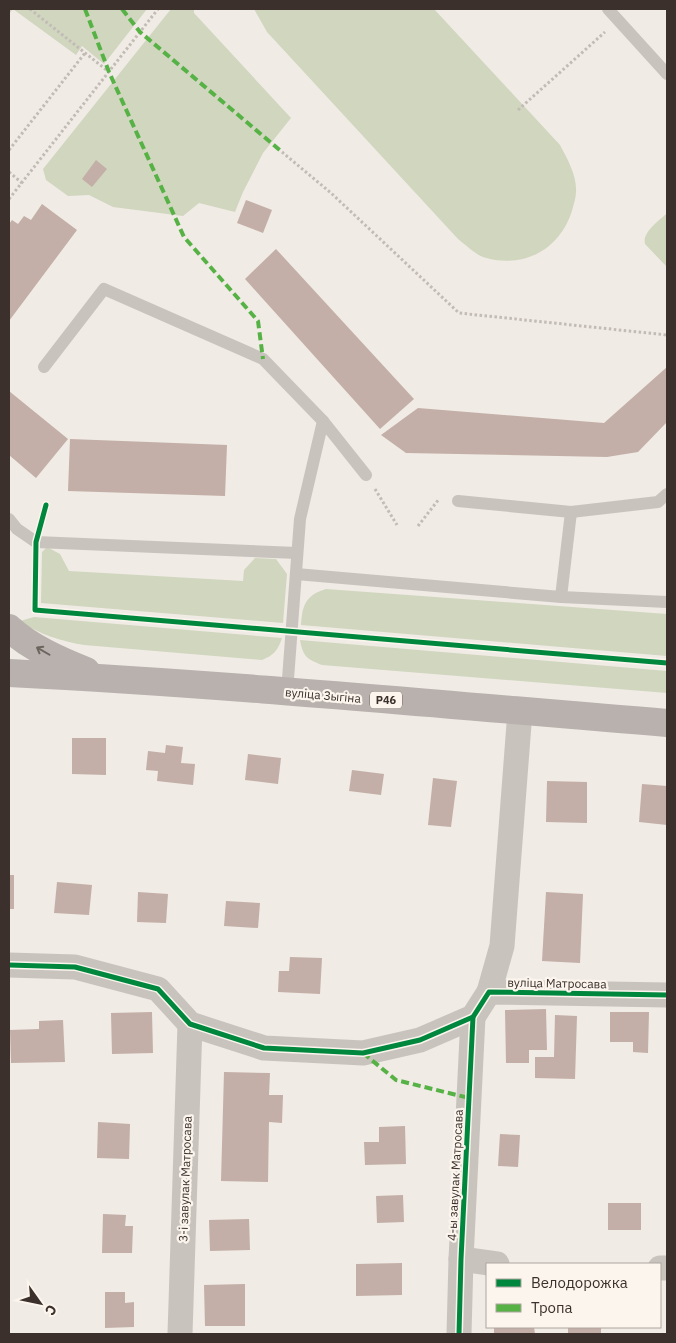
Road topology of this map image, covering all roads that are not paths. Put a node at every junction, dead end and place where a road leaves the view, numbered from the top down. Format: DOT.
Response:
graph roads {
  1 [pos="608,9"];
  2 [pos="667,74"];
  3 [pos="44,367"];
  4 [pos="323,421"];
  5 [pos="366,475"];
  6 [pos="667,494"];
  7 [pos="458,501"];
  8 [pos="571,512"];
  9 [pos="9,520"];
  10 [pos="297,553"];
  11 [pos="296,574"];
  12 [pos="561,597"];
  13 [pos="667,602"];
  14 [pos="9,628"];
  15 [pos="9,673"];
  16 [pos="104,678"];
  17 [pos="287,692"];
  18 [pos="520,711"];
  19 [pos="667,723"];
  20 [pos="9,965"];
  21 [pos="489,992"];
  22 [pos="667,995"];
  23 [pos="473,1017"];
  24 [pos="190,1024"];
  25 [pos="461,1259"];
  26 [pos="490,1263"];
  27 [pos="180,1334"];
  28 [pos="459,1334"];
  1 -- 2 [label="lane"];
  3 -- 4 [label="lane"];
  4 -- 5 [label="lane"];
  4 -- 10 [label="lane"];
  6 -- 8 [label="lane"];
  7 -- 8 [label="lane"];
  8 -- 12 [label="lane"];
  9 -- 10 [label="lane"];
  10 -- 11 [label="lane"];
  11 -- 12 [label="lane"];
  11 -- 17 [label="lane"];
  12 -- 13 [label="lane"];
  16 -- 14 [label="main road, Р46, one-way"];
  15 -- 16 [label="main road, вуліца Зыгіна / Р46"];
  16 -- 17 [label="main road, вуліца Зыгіна / Р46"];
  17 -- 18 [label="main road, вуліца Зыгіна / Р46"];
  18 -- 19 [label="main road, вуліца Зыгіна / Р46"];
  18 -- 21 [label="street"];
  20 -- 24 [label="street"];
  21 -- 22 [label="street, вуліца Матросава"];
  21 -- 23 [label="street, вуліца Матросава"];
  23 -- 24 [label="street"];
  23 -- 25 [label="street, 4-ы завулак Матросава"];
  24 -- 27 [label="street, 3-і завулак Матросава"];
  25 -- 26 [label="street"];
  25 -- 28 [label="street, 4-ы завулак Матросава"];
}
